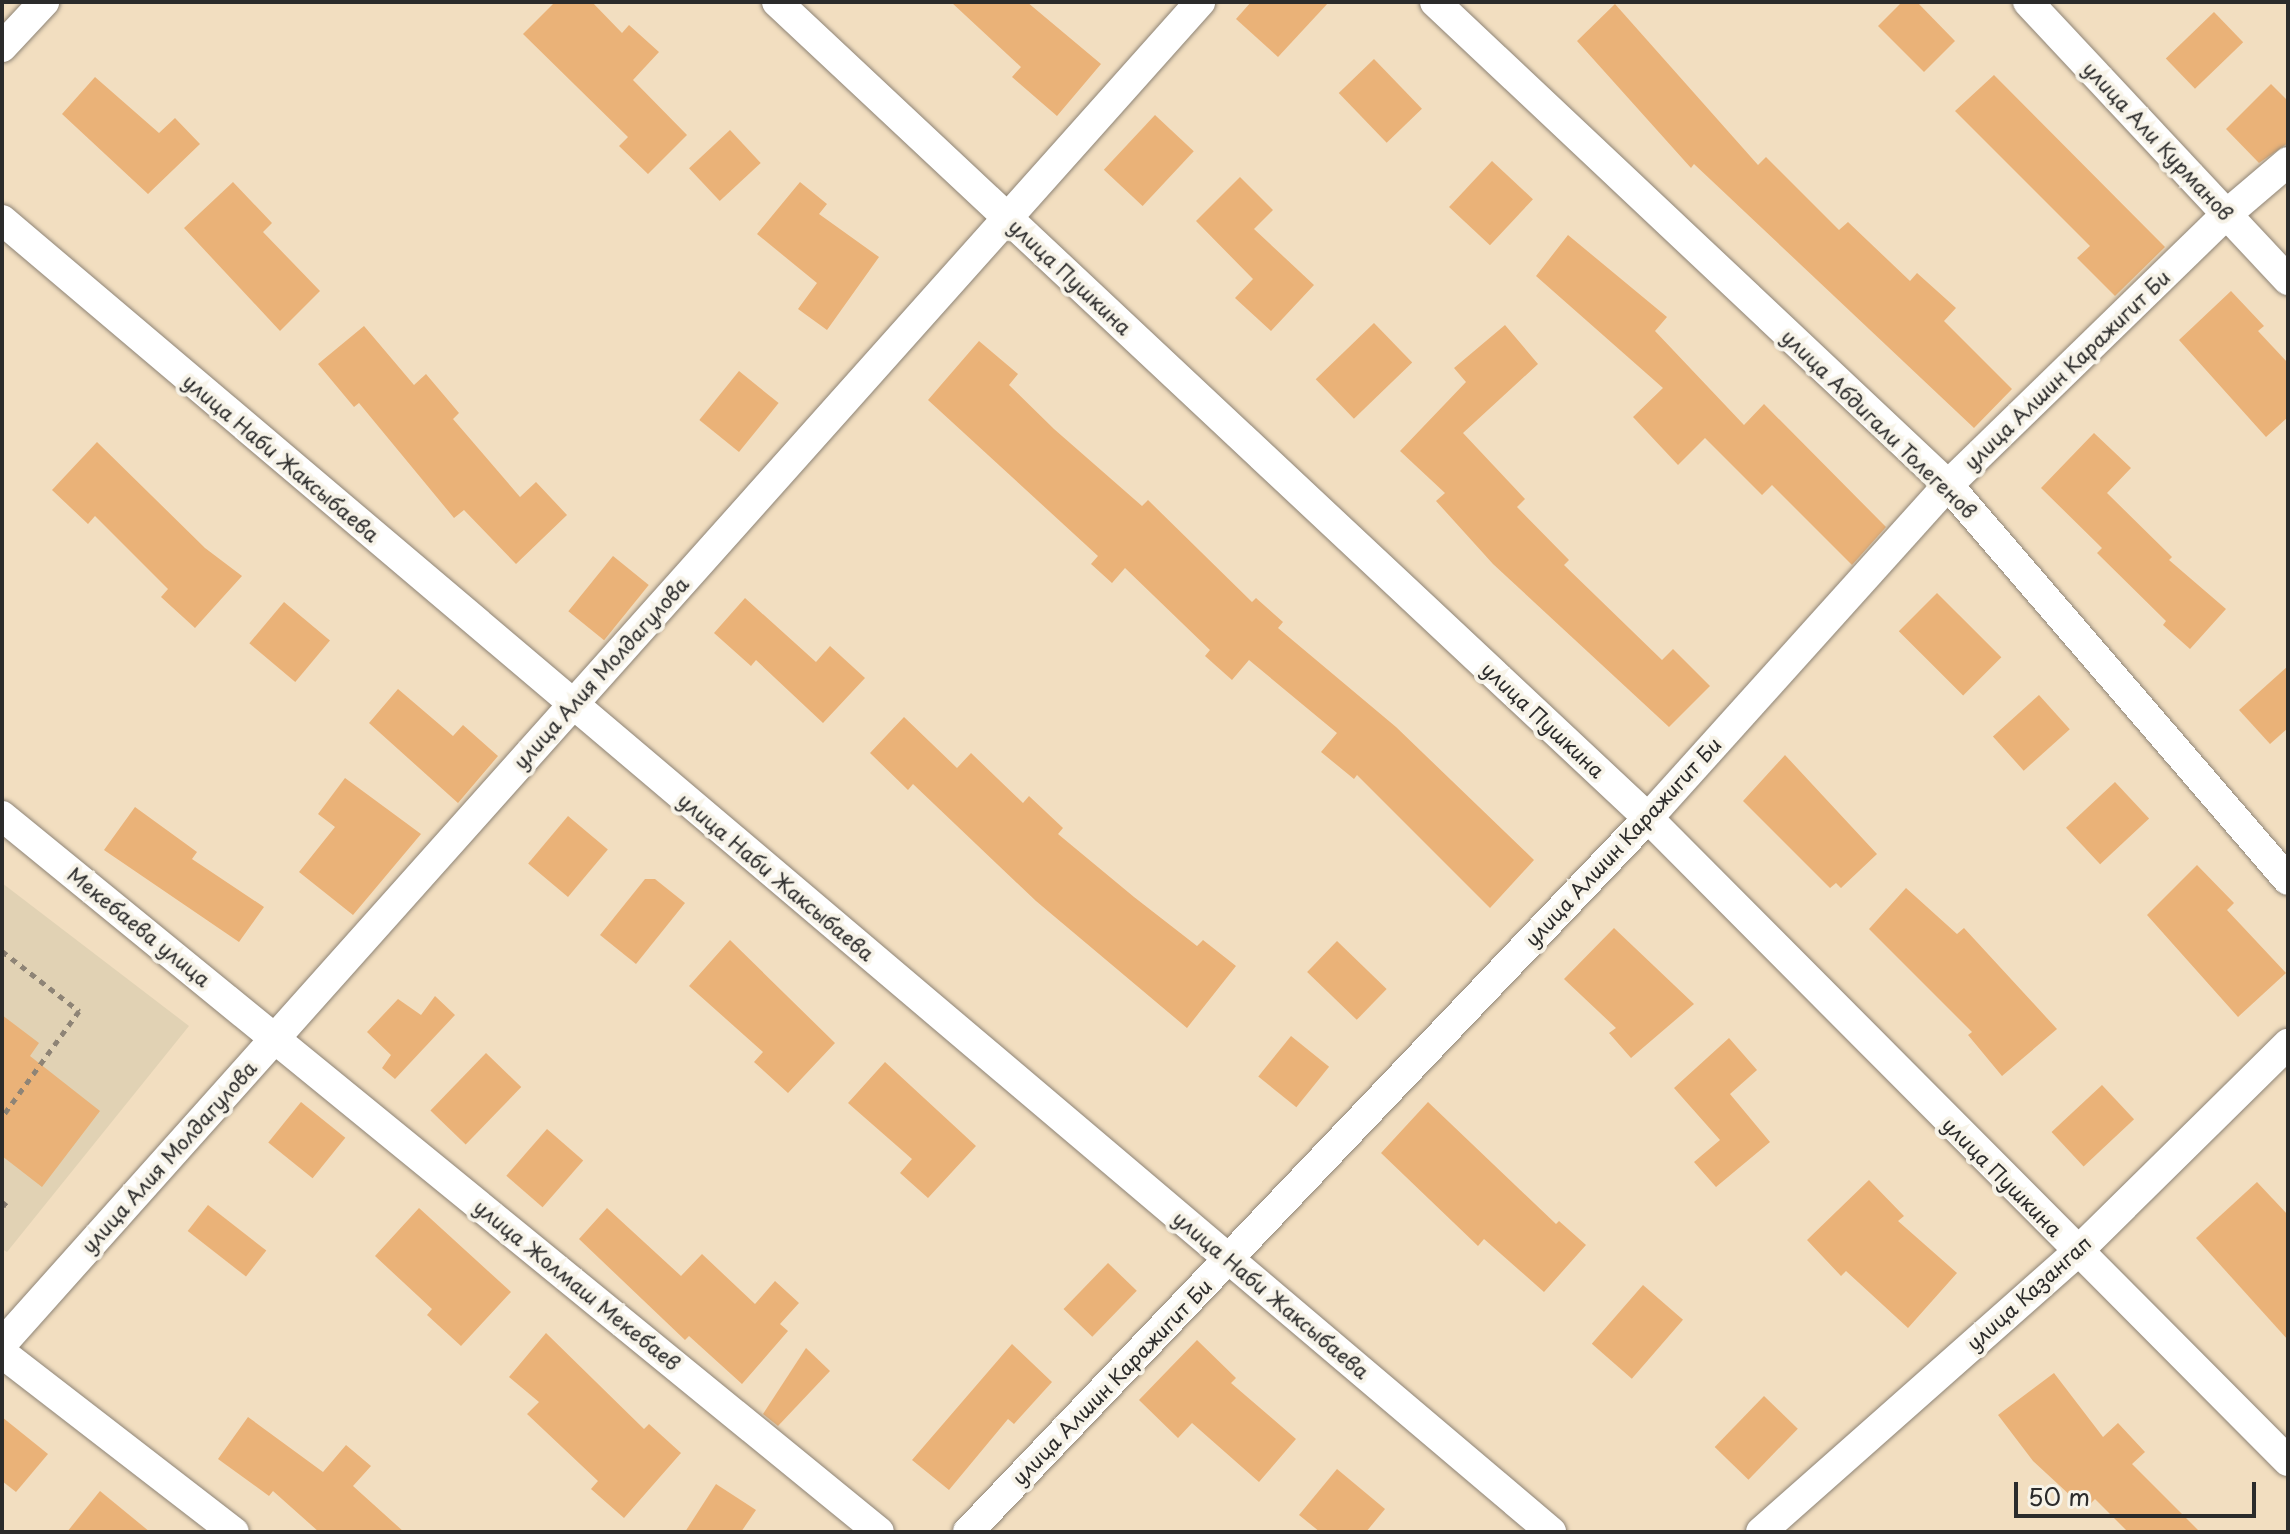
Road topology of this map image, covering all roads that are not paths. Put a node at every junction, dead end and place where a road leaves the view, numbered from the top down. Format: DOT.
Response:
graph roads {
  1 [pos="44,2"];
  2 [pos="777,2"];
  3 [pos="1200,2"];
  4 [pos="1435,2"];
  5 [pos="2028,2"];
  6 [pos="2,47"];
  7 [pos="2288,162"];
  8 [pos="2227,214"];
  9 [pos="1007,218"];
  10 [pos="2,220"];
  11 [pos="2288,280"];
  12 [pos="1948,485"];
  13 [pos="572,705"];
  14 [pos="2,816"];
  15 [pos="1648,818"];
  16 [pos="2288,880"];
  17 [pos="276,1038"];
  18 [pos="2288,1044"];
  19 [pos="2076,1253"];
  20 [pos="1229,1260"];
  21 [pos="2,1344"];
  22 [pos="2,1353"];
  23 [pos="2288,1461"];
  24 [pos="234,1532"];
  25 [pos="879,1532"];
  26 [pos="968,1532"];
  27 [pos="1551,1532"];
  28 [pos="1761,1532"];
  1 -- 6 [label="street"];
  2 -- 9 [label="street, улица Пушкина"];
  3 -- 9 [label="street, улица Алия Молдагулова"];
  4 -- 12 [label="street, улица Абдигали Толегенов"];
  5 -- 8 [label="street, улица Али Курманов"];
  7 -- 8 [label="street, улица Алшин Каражигит Би"];
  8 -- 11 [label="street, улица Али Курманов"];
  8 -- 12 [label="street, улица Алшин Каражигит Би"];
  9 -- 13 [label="street, улица Алия Молдагулова"];
  9 -- 15 [label="street, улица Пушкина"];
  10 -- 13 [label="street, улица Наби Жаксыбаева"];
  12 -- 15 [label="street, улица Алшин Каражигит Би"];
  12 -- 16 [label="street, улица Абдигали Толегенов"];
  13 -- 17 [label="street, улица Алия Молдагулова"];
  13 -- 20 [label="street, улица Наби Жаксыбаева"];
  14 -- 17 [label="street, Мекебаева улица"];
  15 -- 19 [label="street, улица Пушкина"];
  15 -- 20 [label="street, улица Алшин Каражигит Би"];
  17 -- 21 [label="street, улица Алия Молдагулова"];
  17 -- 25 [label="street, улица Жолмаш Мекебаев"];
  18 -- 19 [label="street, улица Казангап"];
  19 -- 23 [label="street, улица Пушкина"];
  19 -- 28 [label="street, улица Казангап"];
  20 -- 26 [label="street, улица Алшин Каражигит Би"];
  20 -- 27 [label="street, улица Наби Жаксыбаева"];
  22 -- 24 [label="street"];
}
